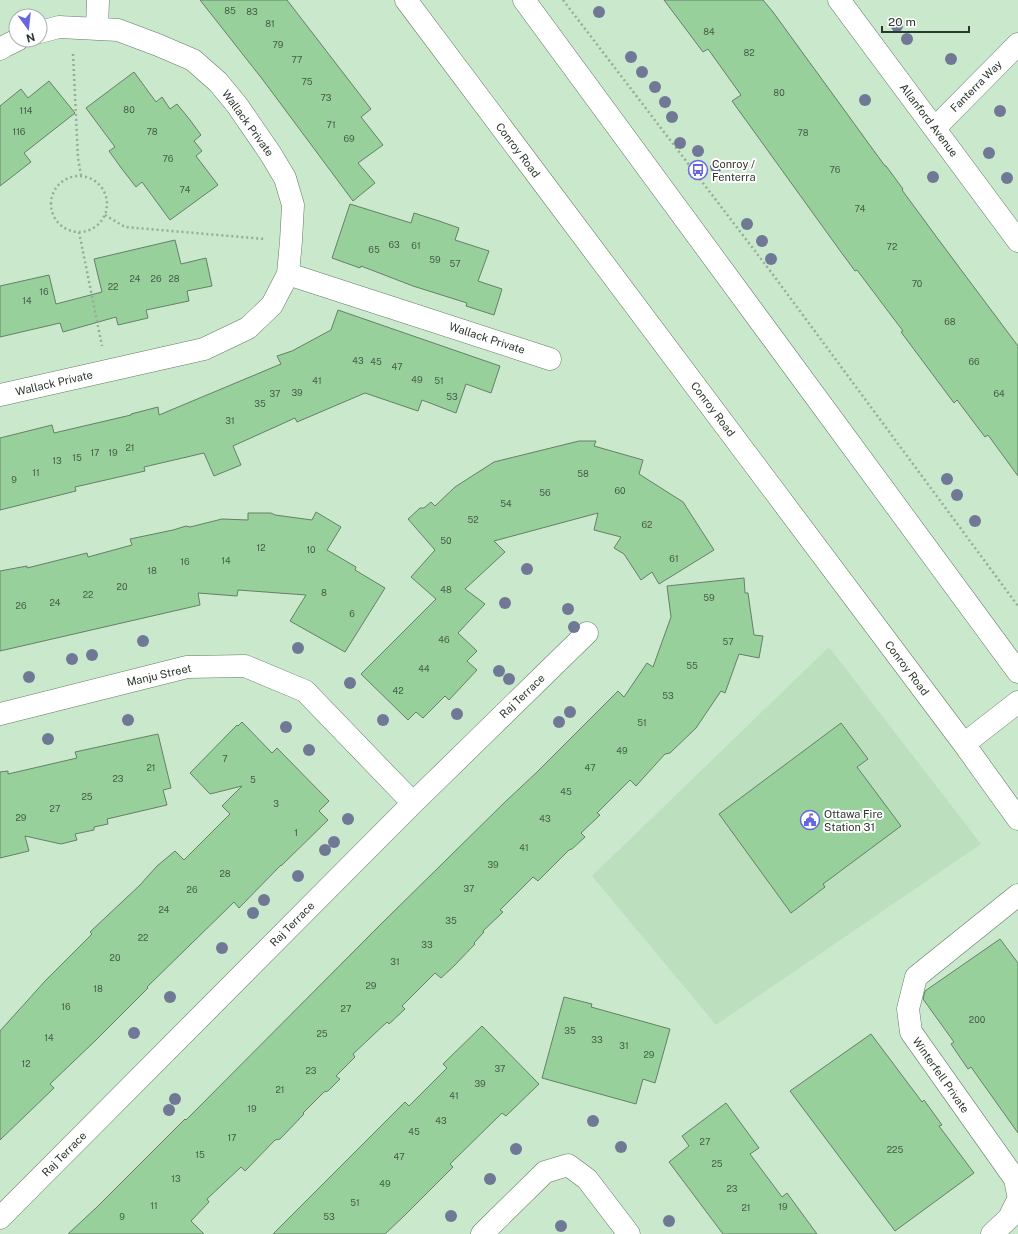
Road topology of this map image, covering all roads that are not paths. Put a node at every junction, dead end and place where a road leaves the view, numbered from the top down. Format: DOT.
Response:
graph roads {
  1 [pos="98,0"];
  2 [pos="406,0"];
  3 [pos="524,0"];
  4 [pos="839,0"];
  5 [pos="97,29"];
  6 [pos="48,30"];
  7 [pos="1018,44"];
  8 [pos="934,128"];
  9 [pos="1018,241"];
  10 [pos="288,274"];
  11 [pos="550,358"];
  12 [pos="0,395"];
  13 [pos="587,632"];
  14 [pos="1018,672"];
  15 [pos="1018,702"];
  16 [pos="0,714"];
  17 [pos="964,744"];
  18 [pos="413,803"];
  19 [pos="1018,819"];
  20 [pos="1018,895"];
  21 [pos="1018,1194"];
  22 [pos="1018,1200"];
  23 [pos="0,1218"];
  24 [pos="482,1234"];
  25 [pos="629,1234"];
  26 [pos="992,1234"];
  1 -- 5 [label="street"];
  2 -- 17 [label="street, Conroy Road"];
  3 -- 14 [label="street"];
  4 -- 8 [label="street, Allanford Avenue"];
  5 -- 6 [label="street, Wallack Private"];
  5 -- 10 [label="street, Wallack Private"];
  7 -- 8 [label="street, Fanterra Way"];
  8 -- 9 [label="street, Allanford Avenue"];
  10 -- 11 [label="street, Wallack Private"];
  10 -- 12 [label="street, Wallack Private"];
  13 -- 18 [label="street, Raj Terrace"];
  15 -- 17 [label="street"];
  16 -- 18 [label="street, Manju Street"];
  17 -- 19 [label="street, Conroy Road"];
  18 -- 23 [label="street, Raj Terrace"];
  20 -- 21 [label="street, Winterfell Private"];
  22 -- 26 [label="street"];
  24 -- 25 [label="street"];
}
